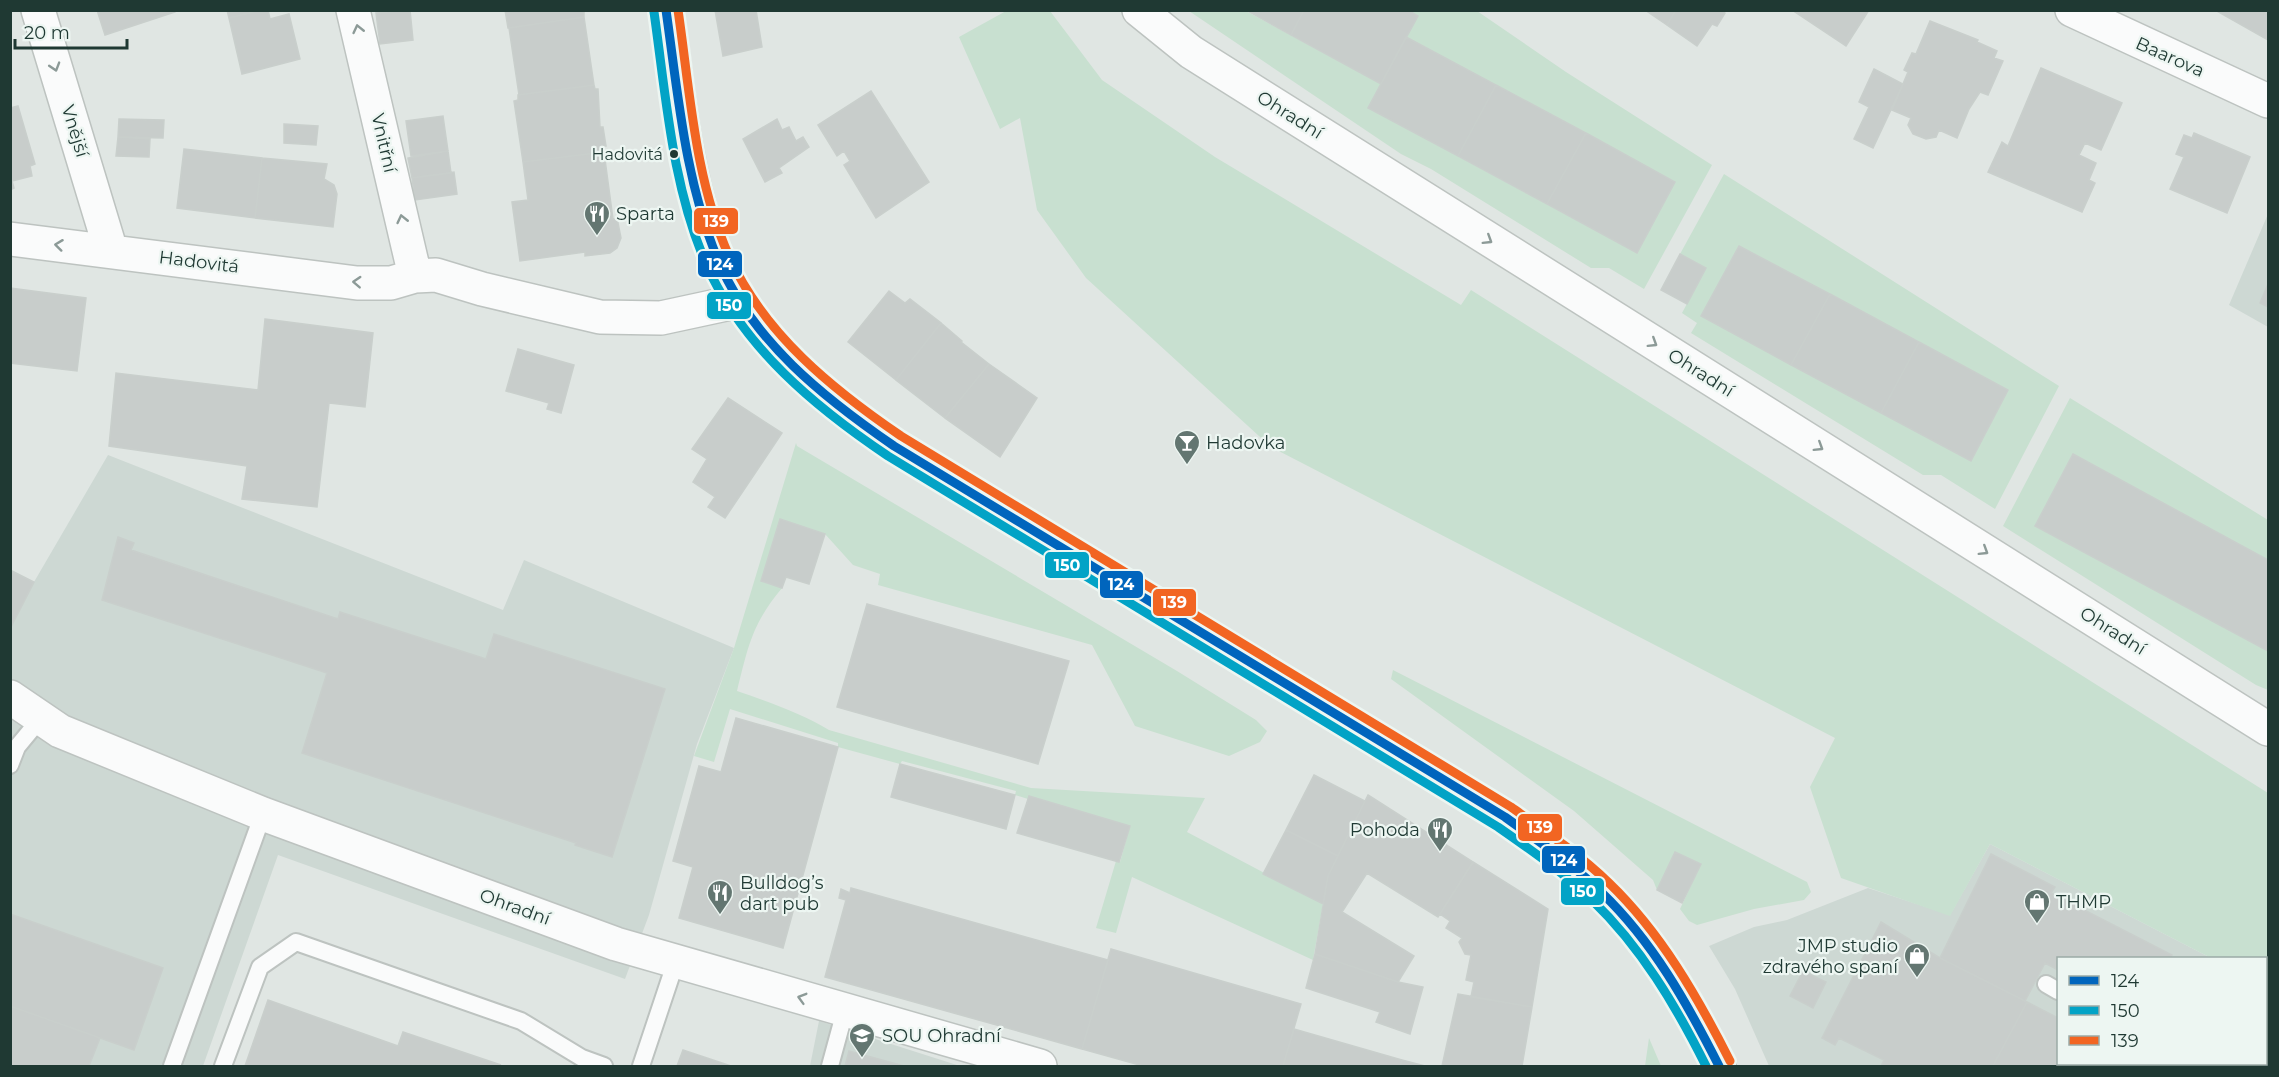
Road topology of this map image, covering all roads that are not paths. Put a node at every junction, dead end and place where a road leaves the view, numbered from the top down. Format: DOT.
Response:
graph roads {
  1 [pos="39,10"];
  2 [pos="353,10"];
  3 [pos="666,10"];
  4 [pos="1139,10"];
  5 [pos="2072,10"];
  6 [pos="2268,101"];
  7 [pos="10,239"];
  8 [pos="111,251"];
  9 [pos="415,276"];
  10 [pos="740,301"];
  11 [pos="10,698"];
  12 [pos="41,718"];
  13 [pos="2268,729"];
  14 [pos="10,765"];
  15 [pos="263,814"];
  16 [pos="676,961"];
  17 [pos="846,1011"];
  18 [pos="172,1066"];
  19 [pos="223,1066"];
  20 [pos="604,1066"];
  21 [pos="641,1066"];
  22 [pos="830,1066"];
  23 [pos="1040,1066"];
  24 [pos="1719,1066"];
  1 -- 8 [label="street, Vnější, one-way"];
  9 -- 2 [label="street, Vnitřní, one-way"];
  3 -- 10 [label="street"];
  4 -- 13 [label="street, Ohradní, one-way"];
  5 -- 6 [label="street, Baarova"];
  8 -- 7 [label="street, Hadovitá, one-way"];
  9 -- 8 [label="street, Hadovitá, one-way"];
  9 -- 10 [label="street, Hadovitá"];
  10 -- 24 [label="street"];
  11 -- 12 [label="street, Ohradní"];
  12 -- 14 [label="lane"];
  12 -- 15 [label="street, Ohradní"];
  15 -- 16 [label="street, Ohradní"];
  15 -- 18 [label="lane"];
  17 -- 16 [label="street, Ohradní, one-way"];
  16 -- 21 [label="lane"];
  17 -- 22 [label="lane"];
  17 -- 23 [label="street, Ohradní"];
  19 -- 20 [label="lane"];
}
